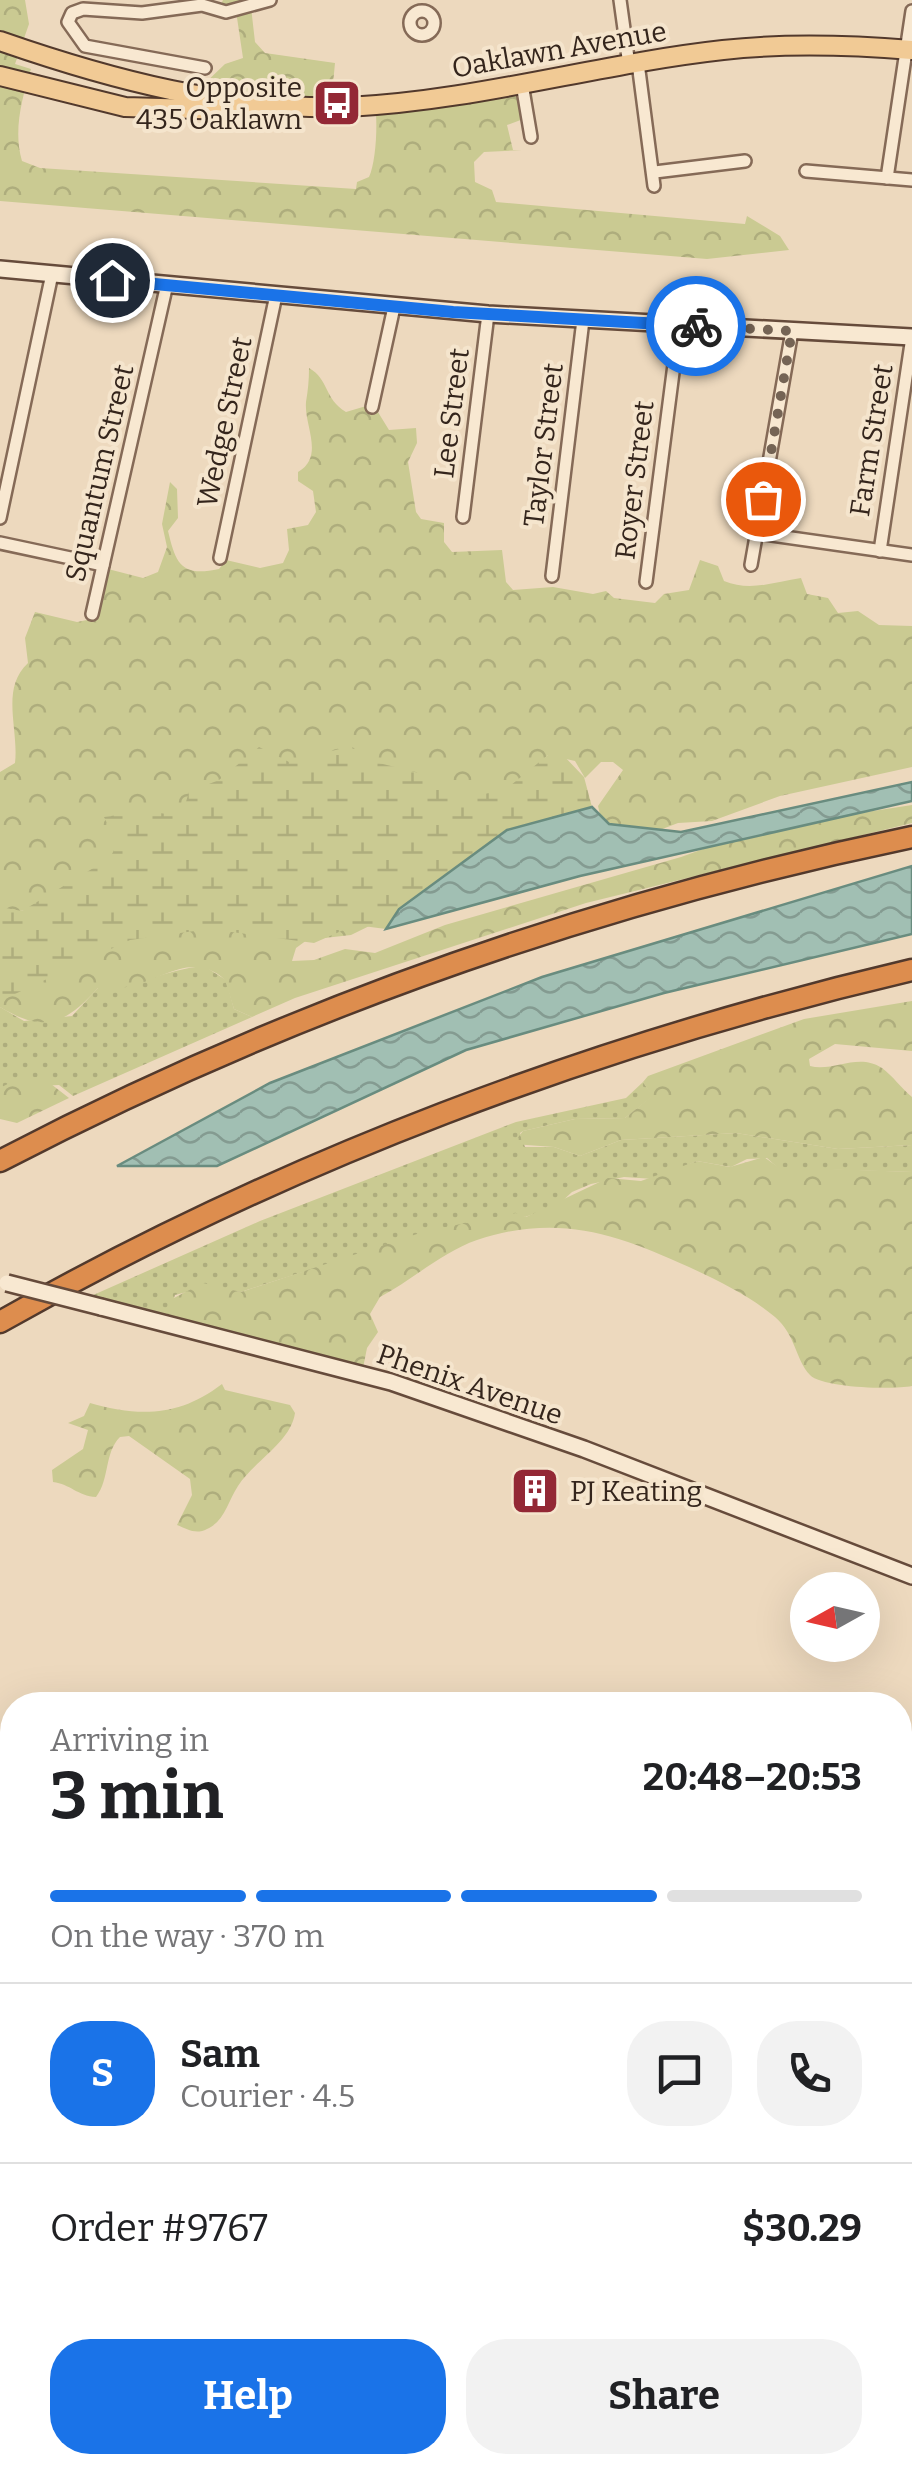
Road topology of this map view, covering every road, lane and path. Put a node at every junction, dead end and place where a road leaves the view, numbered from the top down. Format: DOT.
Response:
graph roads {
  1 [pos="270,0"];
  2 [pos="620,0"];
  3 [pos="912,11"];
  4 [pos="0,41"];
  5 [pos="909,49"];
  6 [pos="634,64"];
  7 [pos="205,68"];
  8 [pos="0,76"];
  9 [pos="522,84"];
  10 [pos="275,106"];
  11 [pos="532,138"];
  12 [pos="744,161"];
  13 [pos="806,170"];
  14 [pos="655,172"];
  15 [pos="887,178"];
  16 [pos="912,180"];
  17 [pos="654,186"];
  18 [pos="0,269"];
  19 [pos="52,274"];
  20 [pos="167,284"];
  21 [pos="276,295"];
  22 [pos="394,306"];
  23 [pos="488,314"];
  24 [pos="583,320"];
  25 [pos="679,326"];
  26 [pos="792,331"];
  27 [pos="912,337"];
  28 [pos="372,406"];
  29 [pos="463,517"];
  30 [pos="0,518"];
  31 [pos="757,532"];
  32 [pos="0,543"];
  33 [pos="880,551"];
  34 [pos="912,555"];
  35 [pos="220,558"];
  36 [pos="103,565"];
  37 [pos="752,565"];
  38 [pos="552,576"];
  39 [pos="646,582"];
  40 [pos="92,614"];
  41 [pos="912,826"];
  42 [pos="912,837"];
  43 [pos="813,856"];
  44 [pos="912,970"];
  45 [pos="912,982"];
  46 [pos="788,1002"];
  47 [pos="0,1161"];
  48 [pos="4,1282"];
  49 [pos="0,1322"];
  50 [pos="912,1576"];
  1 -- 7 [label="street"];
  2 -- 6 [label="street"];
  3 -- 5 [label="street"];
  4 -- 10 [label="main road, Oaklawn Avenue"];
  5 -- 6 [label="main road, Oaklawn Avenue"];
  5 -- 15 [label="street"];
  6 -- 9 [label="main road, Oaklawn Avenue"];
  6 -- 14 [label="street"];
  8 -- 10 [label="main road, Oaklawn Avenue"];
  9 -- 10 [label="main road, Oaklawn Avenue"];
  9 -- 11 [label="street"];
  12 -- 14 [label="street"];
  13 -- 15 [label="street"];
  14 -- 17 [label="street"];
  15 -- 16 [label="street"];
  18 -- 19 [label="main road"];
  19 -- 20 [label="main road"];
  19 -- 30 [label="street"];
  20 -- 21 [label="main road"];
  20 -- 36 [label="street, Squantum Street"];
  21 -- 22 [label="main road"];
  21 -- 35 [label="street, Wedge Street"];
  22 -- 23 [label="main road"];
  22 -- 28 [label="street"];
  23 -- 24 [label="main road"];
  23 -- 29 [label="street, Lee Street"];
  24 -- 25 [label="main road"];
  24 -- 38 [label="street, Taylor Street"];
  25 -- 26 [label="main road"];
  25 -- 39 [label="street, Royer Street"];
  26 -- 27 [label="main road"];
  26 -- 31 [label="street"];
  27 -- 33 [label="street, Farm Street"];
  31 -- 33 [label="street"];
  31 -- 37 [label="street"];
  32 -- 36 [label="street"];
  33 -- 34 [label="street"];
  36 -- 40 [label="street, Squantum Street"];
  41 -- 43 [label="highway"];
  42 -- 43 [label="highway"];
  43 -- 47 [label="highway"];
  44 -- 46 [label="highway"];
  45 -- 46 [label="highway"];
  46 -- 49 [label="highway"];
  48 -- 50 [label="main road, Phenix Avenue, bridge"];
}
